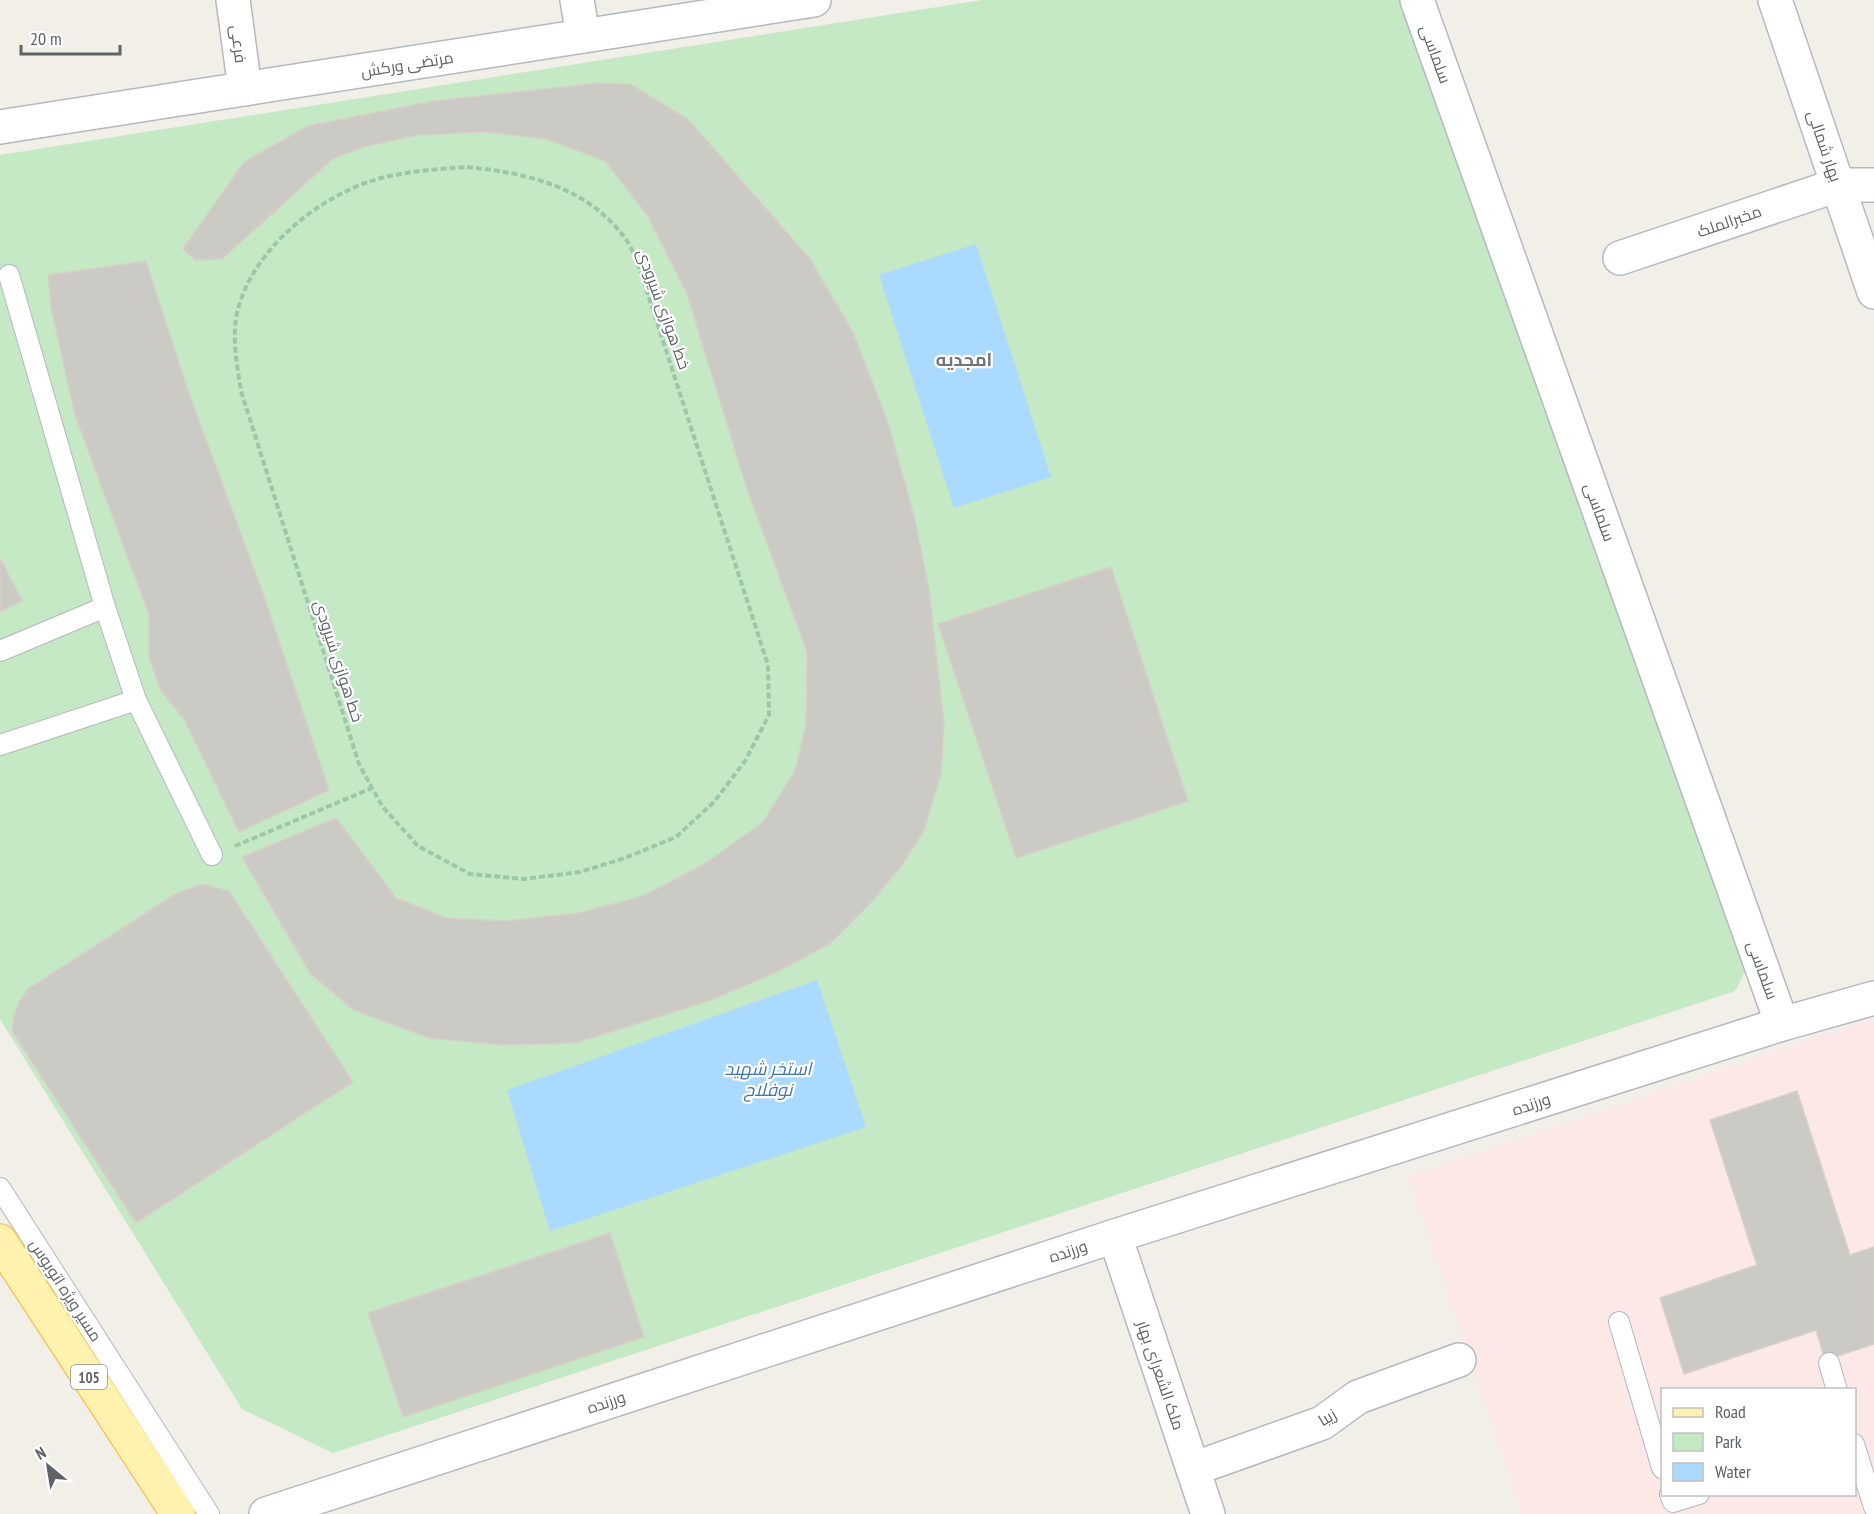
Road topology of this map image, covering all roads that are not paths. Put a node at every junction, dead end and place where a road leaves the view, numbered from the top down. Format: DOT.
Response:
graph roads {
  1 [pos="233,0"];
  2 [pos="577,0"];
  3 [pos="814,0"];
  4 [pos="1417,0"];
  5 [pos="1775,0"];
  6 [pos="583,36"];
  7 [pos="245,89"];
  8 [pos="0,127"];
  9 [pos="1838,185"];
  10 [pos="1874,185"];
  11 [pos="1620,258"];
  12 [pos="9,275"];
  13 [pos="1874,292"];
  14 [pos="105,608"];
  15 [pos="0,651"];
  16 [pos="136,700"];
  17 [pos="0,745"];
  18 [pos="212,855"];
  19 [pos="1874,998"];
  20 [pos="1782,1024"];
  21 [pos="0,1188"];
  22 [pos="1115,1236"];
  23 [pos="0,1241"];
  24 [pos="1619,1322"];
  25 [pos="1459,1360"];
  26 [pos="1829,1363"];
  27 [pos="1837,1388"];
  28 [pos="1856,1451"];
  29 [pos="1661,1465"];
  30 [pos="1193,1469"];
  31 [pos="1671,1496"];
  32 [pos="1692,1496"];
  33 [pos="1874,1507"];
  34 [pos="178,1514"];
  35 [pos="209,1514"];
  36 [pos="266,1514"];
  37 [pos="1208,1514"];
  1 -- 7 [label="street, فرعی"];
  2 -- 6 [label="street"];
  3 -- 6 [label="street, مرتضی ورکش"];
  4 -- 20 [label="street, سلماسی"];
  5 -- 9 [label="street, بهار شمالی"];
  6 -- 7 [label="street, مرتضی ورکش"];
  7 -- 8 [label="street, مرتضی ورکش"];
  9 -- 10 [label="street, مخبرالملک"];
  9 -- 11 [label="street, مخبرالملک"];
  9 -- 13 [label="street, بهار شمالی"];
  12 -- 14 [label="lane"];
  14 -- 15 [label="lane"];
  14 -- 16 [label="lane"];
  16 -- 17 [label="lane"];
  16 -- 18 [label="lane"];
  19 -- 20 [label="street, ورزنده"];
  20 -- 22 [label="street, ورزنده"];
  21 -- 35 [label="lane, مسیر ویژه اتوبوس"];
  22 -- 30 [label="street, ملک الشعرای بهار"];
  22 -- 36 [label="street, ورزنده"];
  23 -- 34 [label="main road, 105"];
  24 -- 29 [label="lane"];
  25 -- 30 [label="street, زیبا"];
  26 -- 27 [label="lane"];
  28 -- 33 [label="lane"];
  30 -- 37 [label="street, ملک الشعرای بهار"];
  31 -- 32 [label="lane"];
}
